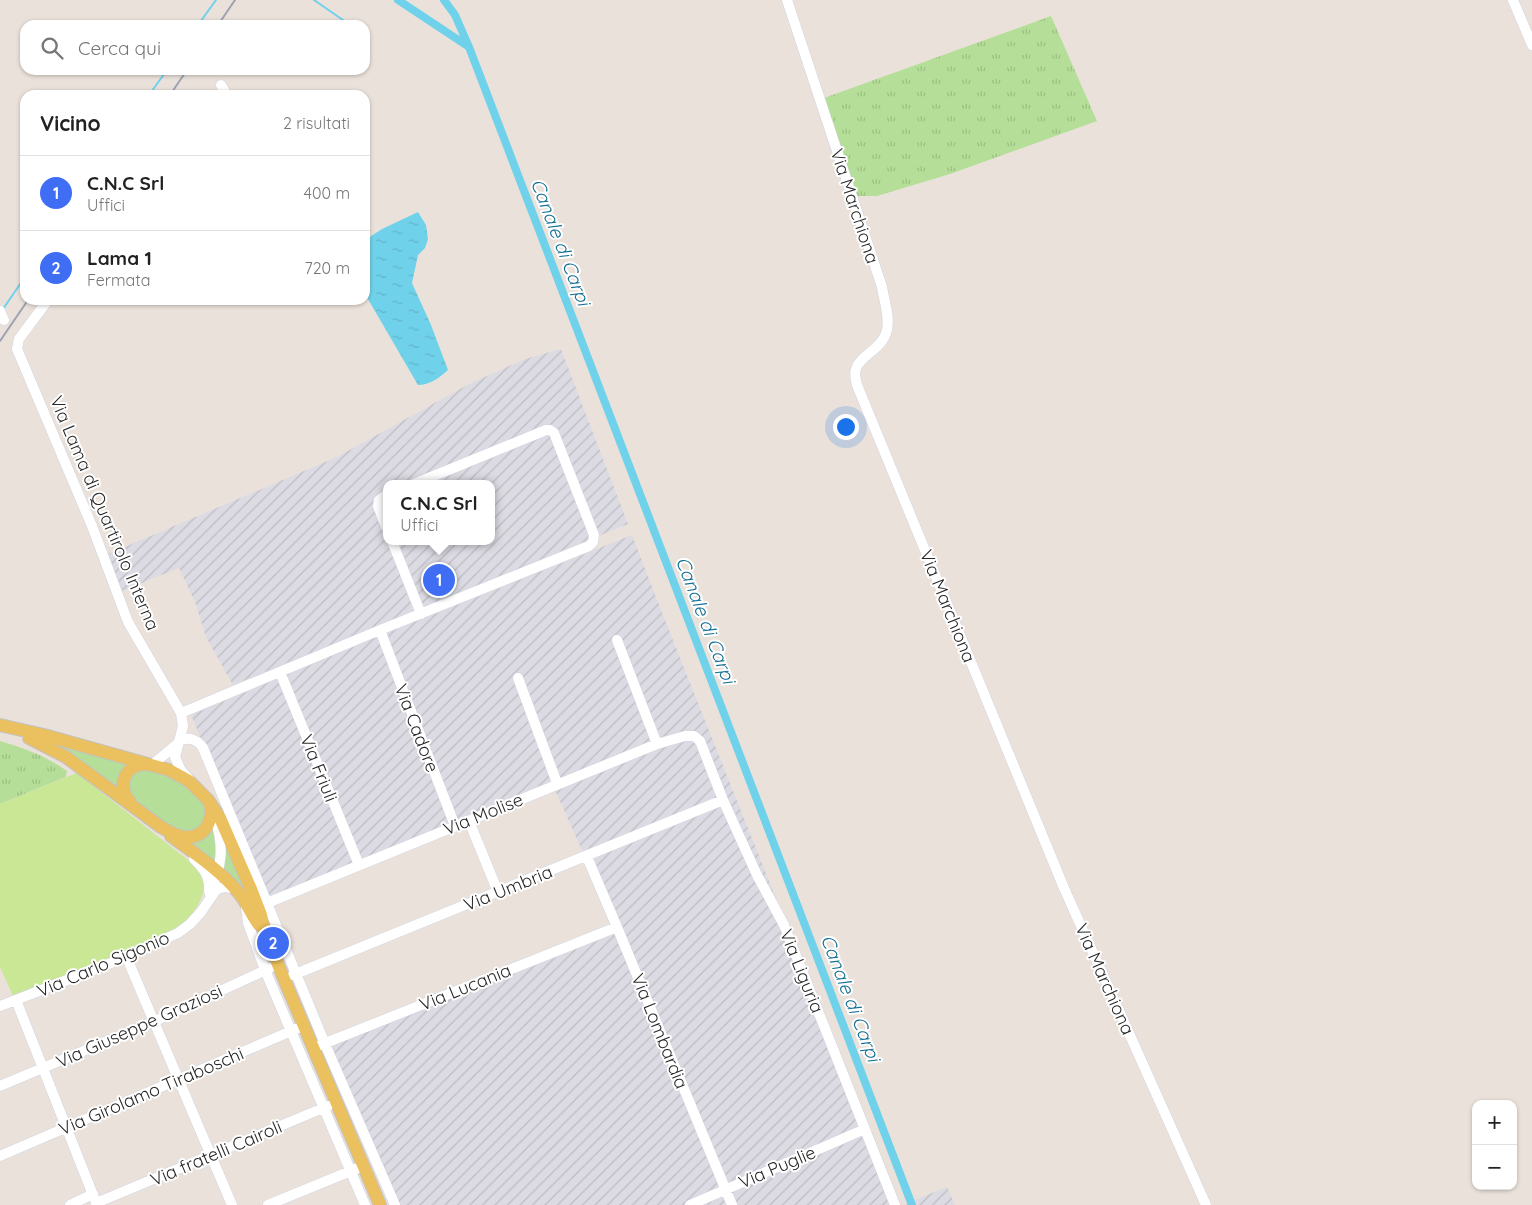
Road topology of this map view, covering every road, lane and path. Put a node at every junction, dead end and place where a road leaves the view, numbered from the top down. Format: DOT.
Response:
graph roads {
  1 [pos="787,0"];
  2 [pos="1513,0"];
  3 [pos="1532,46"];
  4 [pos="221,85"];
  5 [pos="224,90"];
  6 [pos="44,305"];
  7 [pos="424,480"];
  8 [pos="383,497"];
  9 [pos="383,517"];
  10 [pos="394,545"];
  11 [pos="421,614"];
  12 [pos="380,630"];
  13 [pos="617,640"];
  14 [pos="280,672"];
  15 [pos="518,678"];
  16 [pos="182,713"];
  17 [pos="0,725"];
  18 [pos="0,728"];
  19 [pos="700,741"];
  20 [pos="179,742"];
  21 [pos="657,744"];
  22 [pos="151,765"];
  23 [pos="558,783"];
  24 [pos="195,786"];
  25 [pos="723,800"];
  26 [pos="209,802"];
  27 [pos="133,806"];
  28 [pos="468,821"];
  29 [pos="455,826"];
  30 [pos="164,830"];
  31 [pos="587,857"];
  32 [pos="359,865"];
  33 [pos="219,873"];
  34 [pos="235,888"];
  35 [pos="498,892"];
  36 [pos="207,902"];
  37 [pos="267,902"];
  38 [pos="246,903"];
  39 [pos="617,926"];
  40 [pos="265,933"];
  41 [pos="126,956"];
  42 [pos="278,964"];
  43 [pos="265,970"];
  44 [pos="295,974"];
  45 [pos="16,1000"];
  46 [pos="0,1006"];
  47 [pos="155,1021"];
  48 [pos="297,1028"];
  49 [pos="319,1046"];
  50 [pos="42,1068"];
  51 [pos="179,1080"];
  52 [pos="0,1086"];
  53 [pos="330,1105"];
  54 [pos="66,1128"];
  55 [pos="865,1129"];
  56 [pos="0,1156"];
  57 [pos="210,1156"];
  58 [pos="364,1166"];
  59 [pos="350,1171"];
  60 [pos="726,1190"];
  61 [pos="95,1201"];
  62 [pos="70,1205"];
  63 [pos="232,1205"];
  64 [pos="268,1205"];
  65 [pos="365,1205"];
  66 [pos="380,1205"];
  67 [pos="395,1205"];
  68 [pos="690,1205"];
  69 [pos="732,1205"];
  70 [pos="895,1205"];
  71 [pos="1206,1205"];
  1 -- 71 [label="street, Via Marchiona"];
  2 -- 3 [label="street"];
  4 -- 5 [label="street"];
  6 -- 16 [label="street, Via Lama di Quartirolo Interna"];
  7 -- 11 [label="street"];
  8 -- 9 [label="street"];
  10 -- 11 [label="street"];
  11 -- 12 [label="street"];
  12 -- 14 [label="street"];
  12 -- 29 [label="street, Via Cadore"];
  13 -- 21 [label="street"];
  14 -- 16 [label="street"];
  14 -- 32 [label="street, Via Friuli"];
  15 -- 23 [label="street"];
  16 -- 20 [label="street"];
  17 -- 22 [label="main road"];
  18 -- 27 [label="main road"];
  19 -- 21 [label="street, Via Molise"];
  19 -- 25 [label="street, Via Liguria"];
  20 -- 22 [label="street"];
  20 -- 24 [label="street"];
  20 -- 37 [label="street"];
  21 -- 23 [label="street, Via Molise"];
  22 -- 24 [label="main road"];
  22 -- 27 [label="main road"];
  23 -- 28 [label="street, Via Molise"];
  24 -- 26 [label="main road"];
  25 -- 31 [label="street, Via Umbria"];
  25 -- 55 [label="street, Via Liguria"];
  26 -- 30 [label="main road"];
  26 -- 33 [label="street"];
  26 -- 40 [label="main road"];
  27 -- 30 [label="main road"];
  28 -- 29 [label="street, Via Molise"];
  28 -- 35 [label="street"];
  29 -- 32 [label="street, Via Molise"];
  30 -- 33 [label="main road"];
  30 -- 36 [label="street"];
  31 -- 35 [label="street, Via Umbria"];
  31 -- 39 [label="street, Via Lombardia"];
  32 -- 37 [label="street, Via Molise"];
  33 -- 34 [label="main road"];
  33 -- 36 [label="street"];
  34 -- 36 [label="street"];
  34 -- 38 [label="main road"];
  35 -- 44 [label="street, Via Umbria"];
  36 -- 41 [label="street, Via Carlo Sigonio"];
  37 -- 44 [label="street"];
  38 -- 40 [label="main road"];
  38 -- 43 [label="street"];
  39 -- 49 [label="street, Via Lucania"];
  39 -- 60 [label="street, Via Lombardia"];
  40 -- 42 [label="main road"];
  41 -- 45 [label="street, Via Carlo Sigonio"];
  41 -- 47 [label="street"];
  42 -- 43 [label="street, Via Giuseppe Graziosi"];
  42 -- 48 [label="main road"];
  43 -- 47 [label="street, Via Giuseppe Graziosi"];
  43 -- 48 [label="street"];
  44 -- 49 [label="street"];
  45 -- 46 [label="street, Via Carlo Sigonio"];
  45 -- 50 [label="street"];
  47 -- 50 [label="street, Via Giuseppe Graziosi"];
  47 -- 51 [label="street"];
  48 -- 49 [label="main road"];
  48 -- 51 [label="street, Via Girolamo Tiraboschi"];
  48 -- 53 [label="street"];
  49 -- 53 [label="main road"];
  49 -- 67 [label="street"];
  50 -- 52 [label="street, Via Giuseppe Graziosi"];
  50 -- 54 [label="street"];
  51 -- 54 [label="street, Via Girolamo Tiraboschi"];
  51 -- 57 [label="street"];
  53 -- 57 [label="street, Via fratelli Cairoli"];
  53 -- 58 [label="main road"];
  53 -- 59 [label="street"];
  54 -- 56 [label="street, Via Girolamo Tiraboschi"];
  54 -- 61 [label="street"];
  55 -- 60 [label="street, Via Puglie"];
  55 -- 70 [label="street, Via Liguria"];
  57 -- 61 [label="street, Via fratelli Cairoli"];
  57 -- 63 [label="street"];
  58 -- 59 [label="street"];
  58 -- 66 [label="main road"];
  59 -- 64 [label="street"];
  59 -- 65 [label="street"];
  60 -- 68 [label="street, Via Puglie"];
  60 -- 69 [label="street, Via Lombardia"];
  61 -- 62 [label="street, Via fratelli Cairoli"];
}
